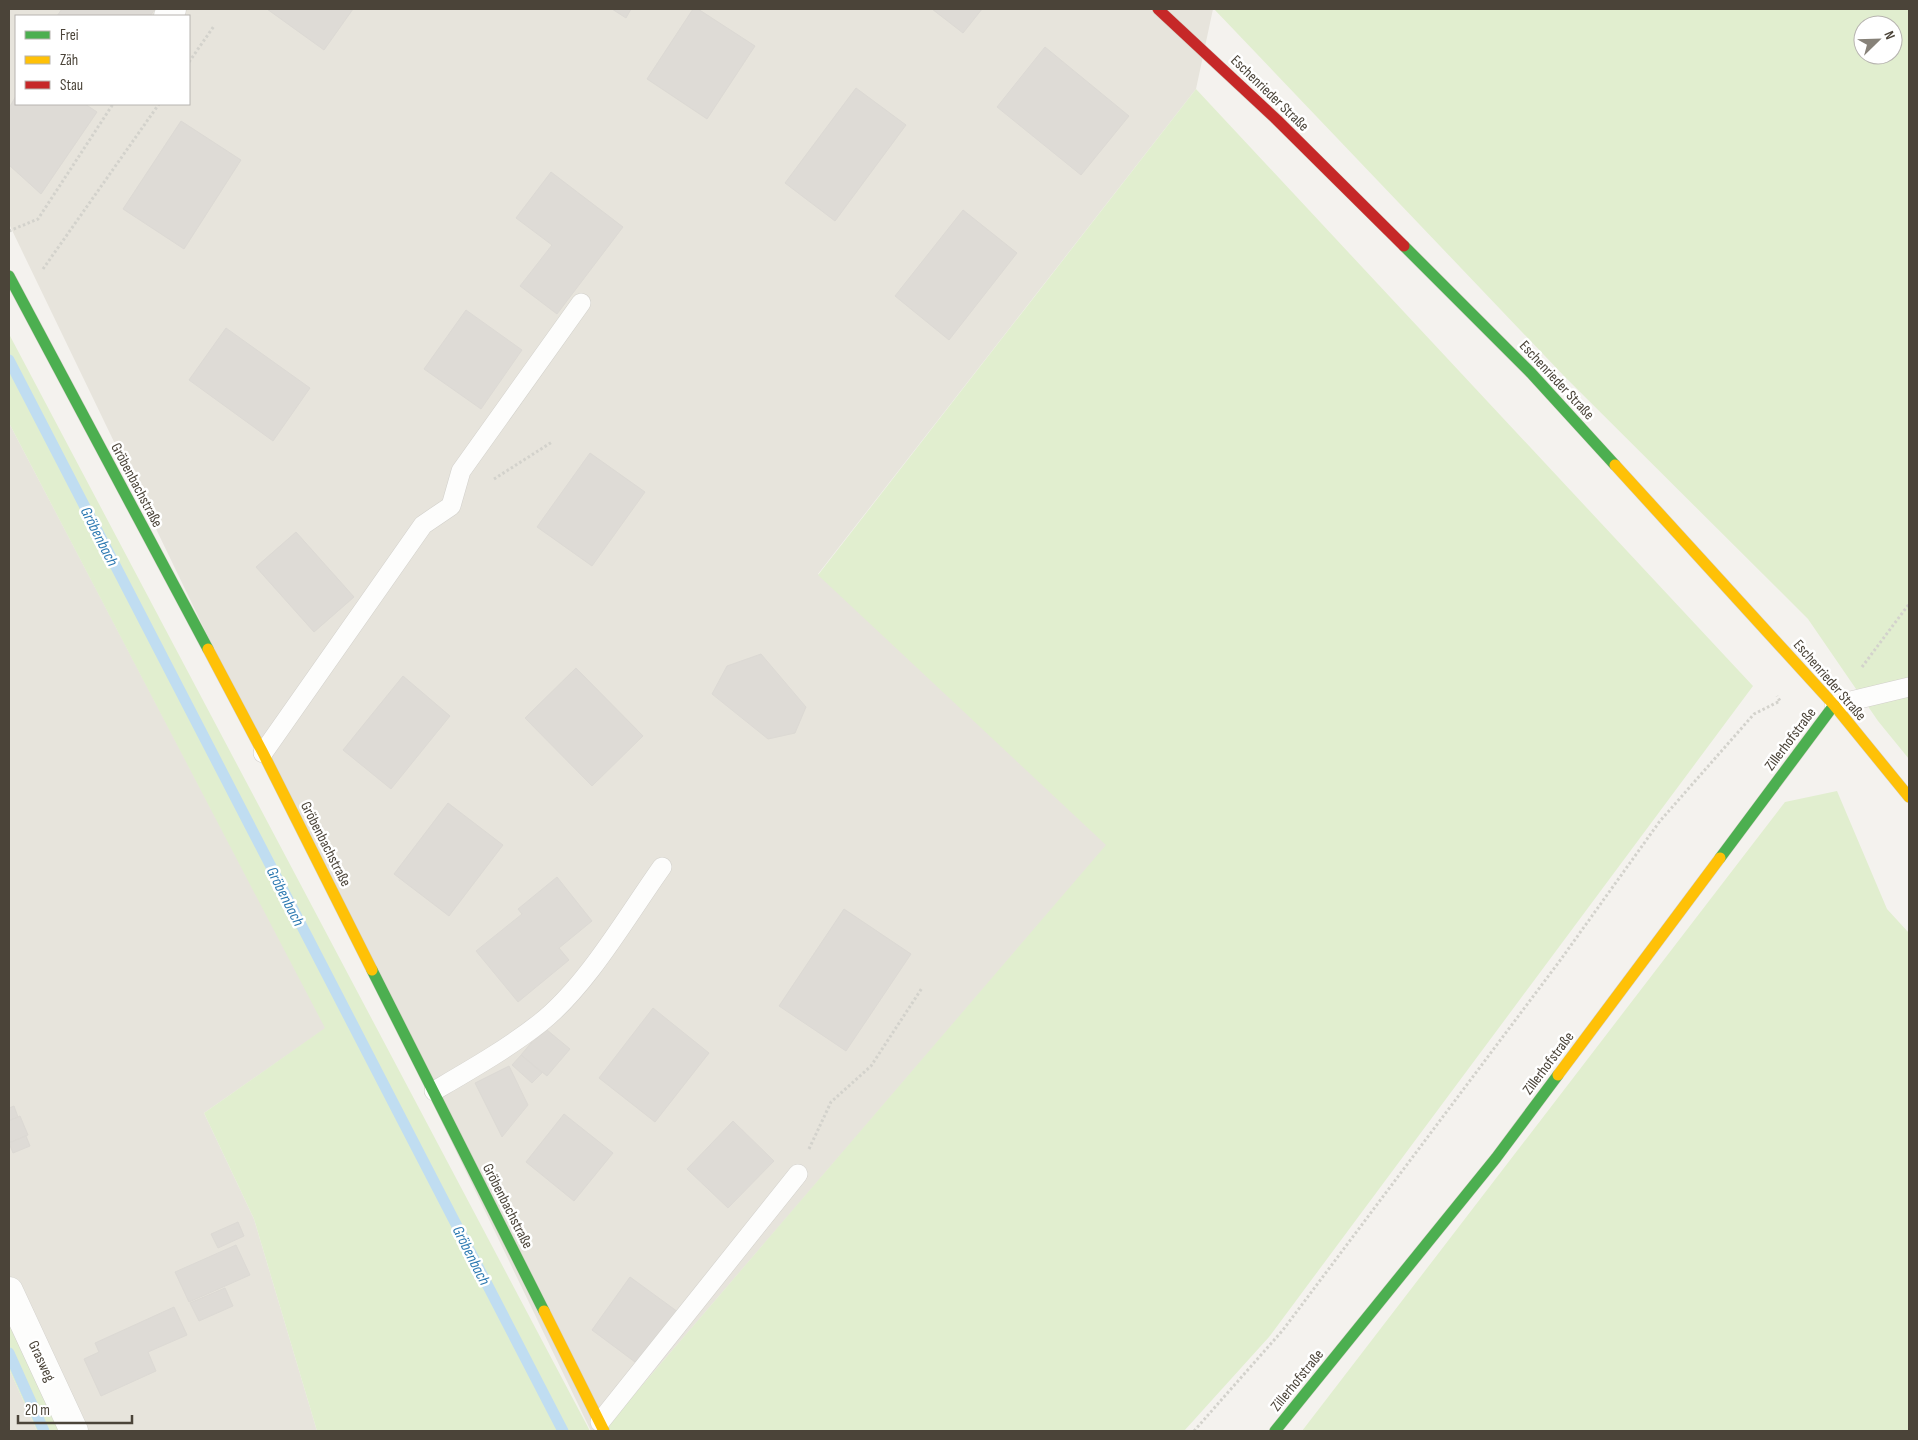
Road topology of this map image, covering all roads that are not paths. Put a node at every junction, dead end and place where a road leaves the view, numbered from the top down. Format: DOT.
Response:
graph roads {
  1 [pos="1158,9"];
  2 [pos="9,276"];
  3 [pos="581,303"];
  4 [pos="1909,687"];
  5 [pos="1834,705"];
  6 [pos="264,753"];
  7 [pos="1909,797"];
  8 [pos="662,866"];
  9 [pos="434,1091"];
  10 [pos="798,1174"];
  11 [pos="9,1291"];
  12 [pos="602,1427"];
  13 [pos="74,1431"];
  14 [pos="1275,1431"];
  1 -- 5 [label="street, Eschenrieder Straße"];
  2 -- 6 [label="street, Gröbenbachstraße"];
  3 -- 6 [label="lane"];
  4 -- 5 [label="lane"];
  5 -- 7 [label="street, Eschenrieder Straße"];
  5 -- 14 [label="street, Zillerhofstraße"];
  6 -- 9 [label="street, Gröbenbachstraße"];
  8 -- 9 [label="lane"];
  9 -- 12 [label="street, Gröbenbachstraße"];
  10 -- 12 [label="lane"];
  11 -- 13 [label="street, Grasweg"];
}
